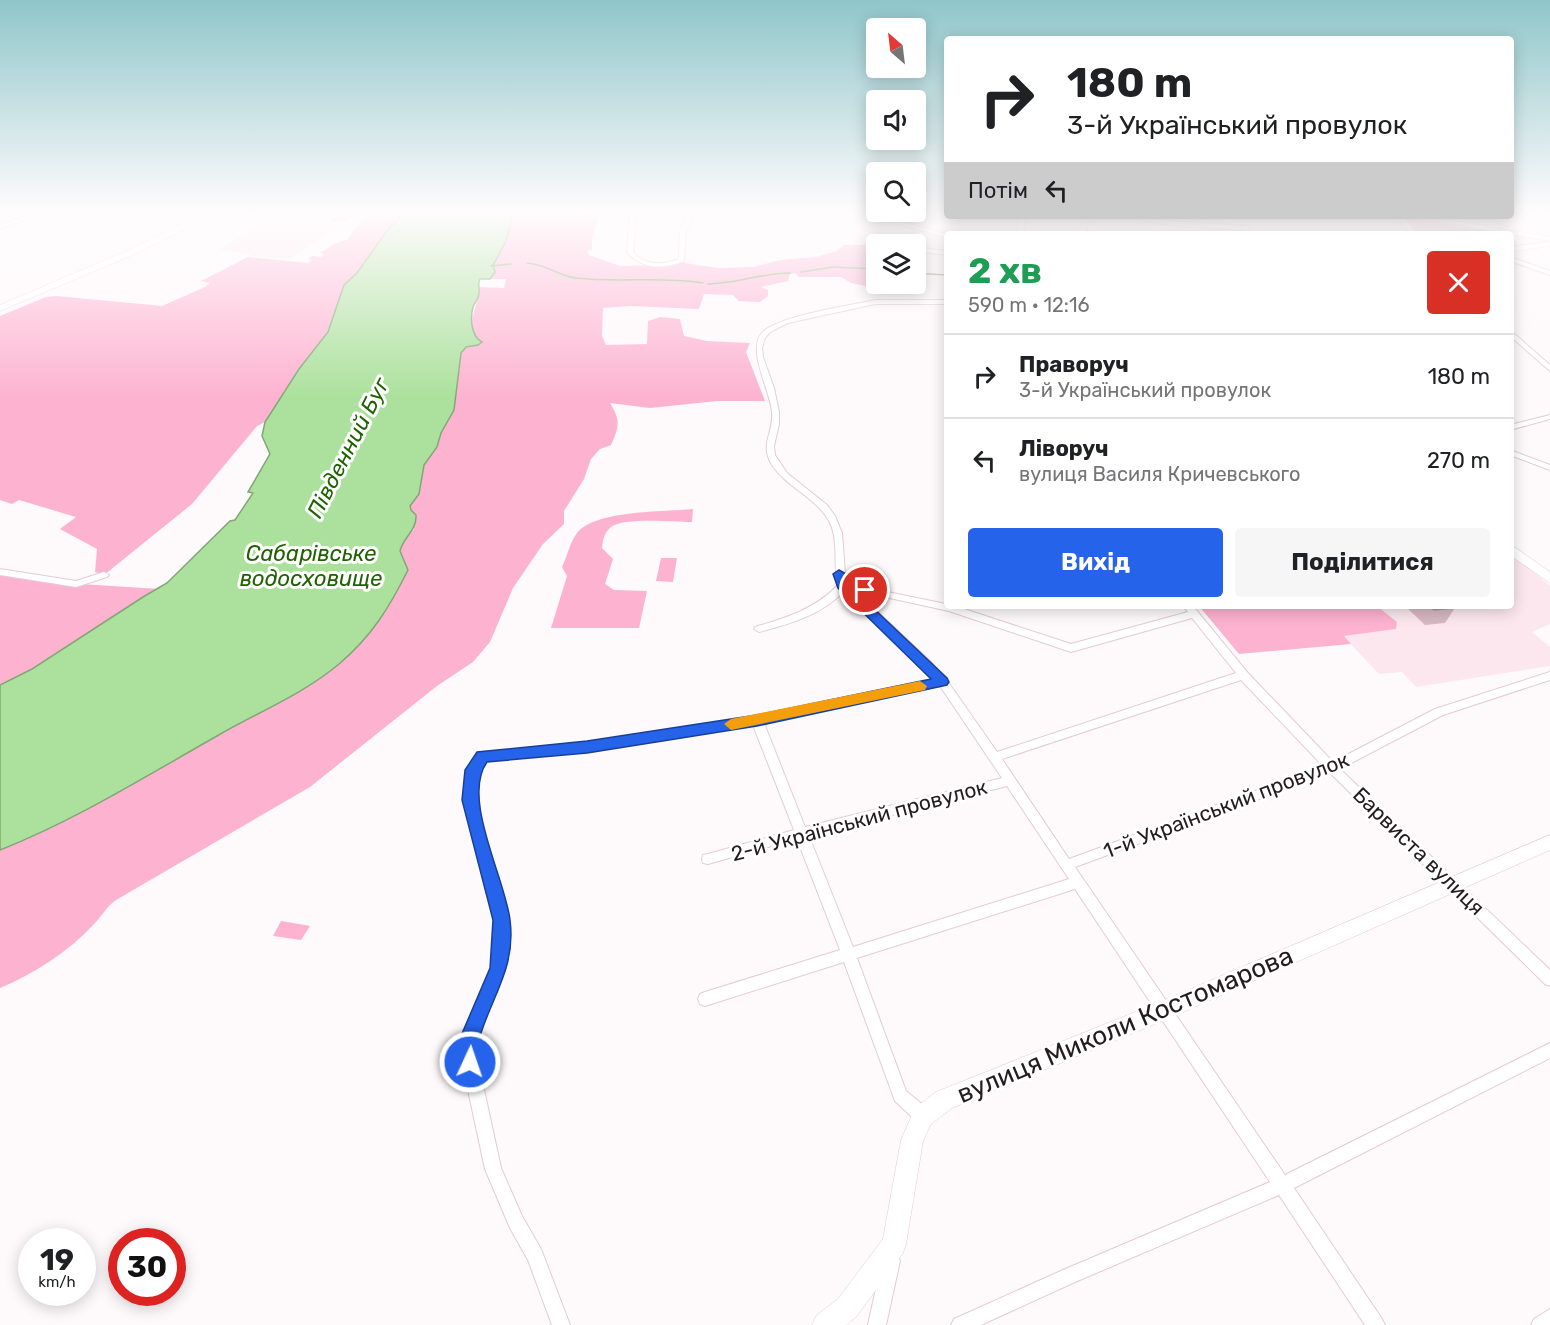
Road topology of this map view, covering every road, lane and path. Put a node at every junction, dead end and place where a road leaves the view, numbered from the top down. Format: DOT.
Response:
graph roads {
  1 [pos="78,275"];
  2 [pos="944,302"];
  3 [pos="0,308"];
  4 [pos="1514,336"];
  5 [pos="1550,369"];
  6 [pos="1550,417"];
  7 [pos="1514,427"];
  8 [pos="1514,454"];
  9 [pos="1550,468"];
  10 [pos="1514,551"];
  11 [pos="0,572"];
  12 [pos="104,575"];
  13 [pos="1550,579"];
  14 [pos="841,580"];
  15 [pos="944,607"];
  16 [pos="954,609"];
  17 [pos="1191,610"];
  18 [pos="759,629"];
  19 [pos="1243,675"];
  20 [pos="1550,676"];
  21 [pos="942,682"];
  22 [pos="757,720"];
  23 [pos="995,757"];
  24 [pos="1332,768"];
  25 [pos="1011,781"];
  26 [pos="801,833"];
  27 [pos="1550,842"];
  28 [pos="708,859"];
  29 [pos="1067,865"];
  30 [pos="1079,882"];
  31 [pos="1455,884"];
  32 [pos="849,955"];
  33 [pos="1550,979"];
  34 [pos="705,999"];
  35 [pos="1165,1010"];
  36 [pos="1550,1050"];
  37 [pos="923,1116"];
  38 [pos="1282,1185"];
  39 [pos="894,1244"];
  40 [pos="1550,1318"];
  41 [pos="561,1325"];
  42 [pos="825,1325"];
  43 [pos="877,1325"];
  44 [pos="960,1325"];
  45 [pos="1376,1325"];
  46 [pos="1540,1325"];
  1 -- 3 [label="street"];
  2 -- 14 [label="street"];
  4 -- 5 [label="street"];
  6 -- 7 [label="street"];
  8 -- 9 [label="street"];
  10 -- 13 [label="street"];
  11 -- 12 [label="street"];
  14 -- 15 [label="street, Барвиста вулиця"];
  14 -- 18 [label="street"];
  14 -- 21 [label="street"];
  16 -- 17 [label="street, Барвиста вулиця"];
  17 -- 19 [label="street, Барвиста вулиця"];
  19 -- 23 [label="street, 2-й Український провулок"];
  19 -- 24 [label="street, Барвиста вулиця"];
  20 -- 24 [label="street, 1-й Український провулок"];
  21 -- 22 [label="street"];
  21 -- 23 [label="street"];
  22 -- 26 [label="street"];
  22 -- 41 [label="street"];
  23 -- 25 [label="street"];
  24 -- 29 [label="street, 1-й Український провулок"];
  24 -- 31 [label="street, Барвиста вулиця"];
  25 -- 26 [label="street, 2-й Український провулок"];
  25 -- 29 [label="street"];
  26 -- 28 [label="street, 2-й Український провулок"];
  26 -- 32 [label="street"];
  27 -- 31 [label="street, вулиця Миколи Костомарова"];
  29 -- 30 [label="street"];
  30 -- 32 [label="street"];
  30 -- 35 [label="street"];
  31 -- 33 [label="street, Барвиста вулиця"];
  31 -- 35 [label="street, вулиця Миколи Костомарова"];
  32 -- 34 [label="street"];
  32 -- 37 [label="street"];
  35 -- 37 [label="street, вулиця Миколи Костомарова"];
  35 -- 38 [label="street"];
  36 -- 38 [label="street"];
  37 -- 39 [label="street"];
  38 -- 44 [label="street"];
  38 -- 45 [label="street"];
  39 -- 42 [label="street"];
  39 -- 43 [label="street"];
  40 -- 46 [label="street"];
}
